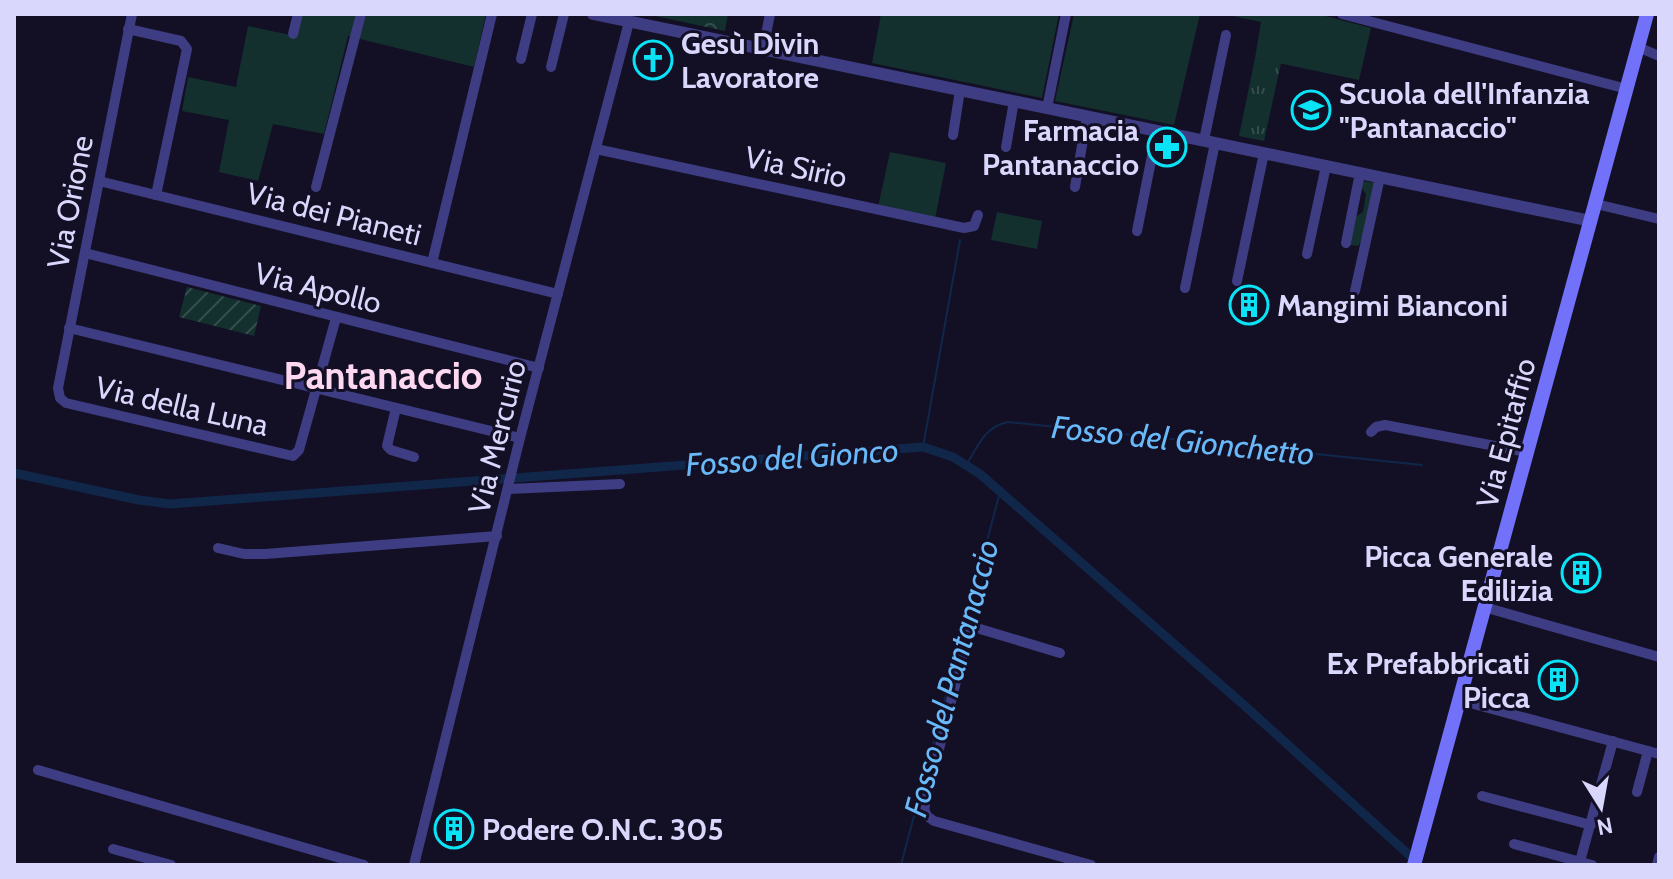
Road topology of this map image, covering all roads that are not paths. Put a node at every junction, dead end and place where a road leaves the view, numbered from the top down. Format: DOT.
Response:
graph roads {
  1 [pos="132,14"];
  2 [pos="298,14"];
  3 [pos="361,14"];
  4 [pos="492,14"];
  5 [pos="532,14"];
  6 [pos="564,14"];
  7 [pos="593,14"];
  8 [pos="770,14"];
  9 [pos="1066,14"];
  10 [pos="1342,14"];
  11 [pos="1647,14"];
  12 [pos="629,22"];
  13 [pos="128,29"];
  14 [pos="293,34"];
  15 [pos="1226,35"];
  16 [pos="1639,44"];
  17 [pos="763,49"];
  18 [pos="1659,56"];
  19 [pos="521,59"];
  20 [pos="551,67"];
  21 [pos="1627,89"];
  22 [pos="960,90"];
  23 [pos="1014,101"];
  24 [pos="1047,108"];
  25 [pos="1087,116"];
  26 [pos="1157,131"];
  27 [pos="953,135"];
  28 [pos="1209,142"];
  29 [pos="1006,147"];
  30 [pos="596,149"];
  31 [pos="1264,153"];
  32 [pos="1326,166"];
  33 [pos="1360,173"];
  34 [pos="1380,177"];
  35 [pos="99,181"];
  36 [pos="316,187"];
  37 [pos="1075,187"];
  38 [pos="156,195"];
  39 [pos="1596,204"];
  40 [pos="1354,211"];
  41 [pos="1371,214"];
  42 [pos="978,215"];
  43 [pos="1659,219"];
  44 [pos="1591,221"];
  45 [pos="1137,231"];
  46 [pos="1346,243"];
  47 [pos="85,253"];
  48 [pos="1307,254"];
  49 [pos="432,263"];
  50 [pos="1237,281"];
  51 [pos="1185,288"];
  52 [pos="1355,291"];
  53 [pos="558,294"];
  54 [pos="336,318"];
  55 [pos="69,328"];
  56 [pos="539,368"];
  57 [pos="316,389"];
  58 [pos="60,398"];
  59 [pos="396,408"];
  60 [pos="1371,432"];
  61 [pos="520,438"];
  62 [pos="1527,452"];
  63 [pos="414,457"];
  64 [pos="620,484"];
  65 [pos="509,486"];
  66 [pos="497,536"];
  67 [pos="218,548"];
  68 [pos="1484,607"];
  69 [pos="1060,653"];
  70 [pos="1659,657"];
  71 [pos="1459,700"];
  72 [pos="1613,741"];
  73 [pos="1654,752"];
  74 [pos="38,770"];
  75 [pos="1637,792"];
  76 [pos="1482,796"];
  77 [pos="1591,825"];
  78 [pos="1514,844"];
  79 [pos="113,849"];
  80 [pos="1659,857"];
  81 [pos="1580,863"];
  82 [pos="171,865"];
  83 [pos="364,865"];
  84 [pos="414,865"];
  85 [pos="1091,865"];
  86 [pos="1414,865"];
  87 [pos="1592,865"];
  88 [pos="1657,865"];
  1 -- 13 [label="street, Via Orione"];
  2 -- 14 [label="street"];
  3 -- 36 [label="street"];
  4 -- 49 [label="street"];
  5 -- 19 [label="street"];
  6 -- 20 [label="street"];
  7 -- 12 [label="street"];
  8 -- 17 [label="street"];
  9 -- 24 [label="street"];
  10 -- 21 [label="street"];
  11 -- 16 [label="main road, Via Epitaffio"];
  12 -- 17 [label="street"];
  12 -- 30 [label="street, Via Mercurio"];
  13 -- 35 [label="street, Via Orione"];
  13 -- 38 [label="street"];
  15 -- 28 [label="street"];
  16 -- 18 [label="street"];
  16 -- 21 [label="main road, Via Epitaffio"];
  17 -- 22 [label="street"];
  21 -- 39 [label="main road, Via Epitaffio"];
  22 -- 23 [label="street"];
  22 -- 27 [label="street"];
  23 -- 24 [label="street"];
  23 -- 29 [label="street"];
  24 -- 25 [label="street"];
  25 -- 26 [label="street"];
  25 -- 37 [label="street"];
  26 -- 28 [label="street"];
  26 -- 45 [label="street"];
  28 -- 31 [label="street"];
  28 -- 51 [label="street"];
  30 -- 42 [label="street, Via Sirio"];
  30 -- 53 [label="street, Via Mercurio"];
  31 -- 32 [label="street"];
  31 -- 50 [label="street"];
  32 -- 33 [label="street"];
  32 -- 48 [label="street"];
  33 -- 34 [label="street"];
  33 -- 40 [label="street"];
  34 -- 41 [label="street"];
  34 -- 44 [label="street"];
  35 -- 38 [label="street, Via dei Pianeti"];
  35 -- 47 [label="street, Via Orione"];
  38 -- 49 [label="street, Via dei Pianeti"];
  39 -- 43 [label="street"];
  39 -- 44 [label="main road, Via Epitaffio"];
  40 -- 41 [label="street"];
  40 -- 46 [label="street"];
  41 -- 52 [label="street"];
  44 -- 62 [label="main road, Via Epitaffio"];
  47 -- 54 [label="street, Via Apollo"];
  47 -- 55 [label="street, Via Orione"];
  49 -- 53 [label="street, Via dei Pianeti"];
  53 -- 56 [label="street, Via Mercurio"];
  54 -- 56 [label="street, Via Apollo"];
  54 -- 57 [label="street, Via della Luna"];
  55 -- 57 [label="street"];
  55 -- 58 [label="street, Via Orione"];
  56 -- 61 [label="street, Via Mercurio"];
  57 -- 58 [label="street, Via della Luna"];
  57 -- 59 [label="street"];
  59 -- 61 [label="street"];
  59 -- 63 [label="street"];
  60 -- 62 [label="street"];
  61 -- 65 [label="street, Via Mercurio"];
  62 -- 68 [label="main road, Via Epitaffio"];
  64 -- 65 [label="street"];
  65 -- 66 [label="street, Via Mercurio"];
  66 -- 67 [label="street"];
  66 -- 84 [label="street, Via Mercurio"];
  68 -- 70 [label="street"];
  68 -- 71 [label="main road, Via Epitaffio"];
  69 -- 85 [label="street"];
  71 -- 72 [label="street"];
  71 -- 86 [label="main road, Via Epitaffio"];
  72 -- 73 [label="street"];
  72 -- 77 [label="street"];
  73 -- 75 [label="street"];
  74 -- 83 [label="street"];
  76 -- 77 [label="street"];
  77 -- 81 [label="street"];
  78 -- 81 [label="street"];
  79 -- 82 [label="street"];
  80 -- 88 [label="street"];
  81 -- 87 [label="street"];
}
